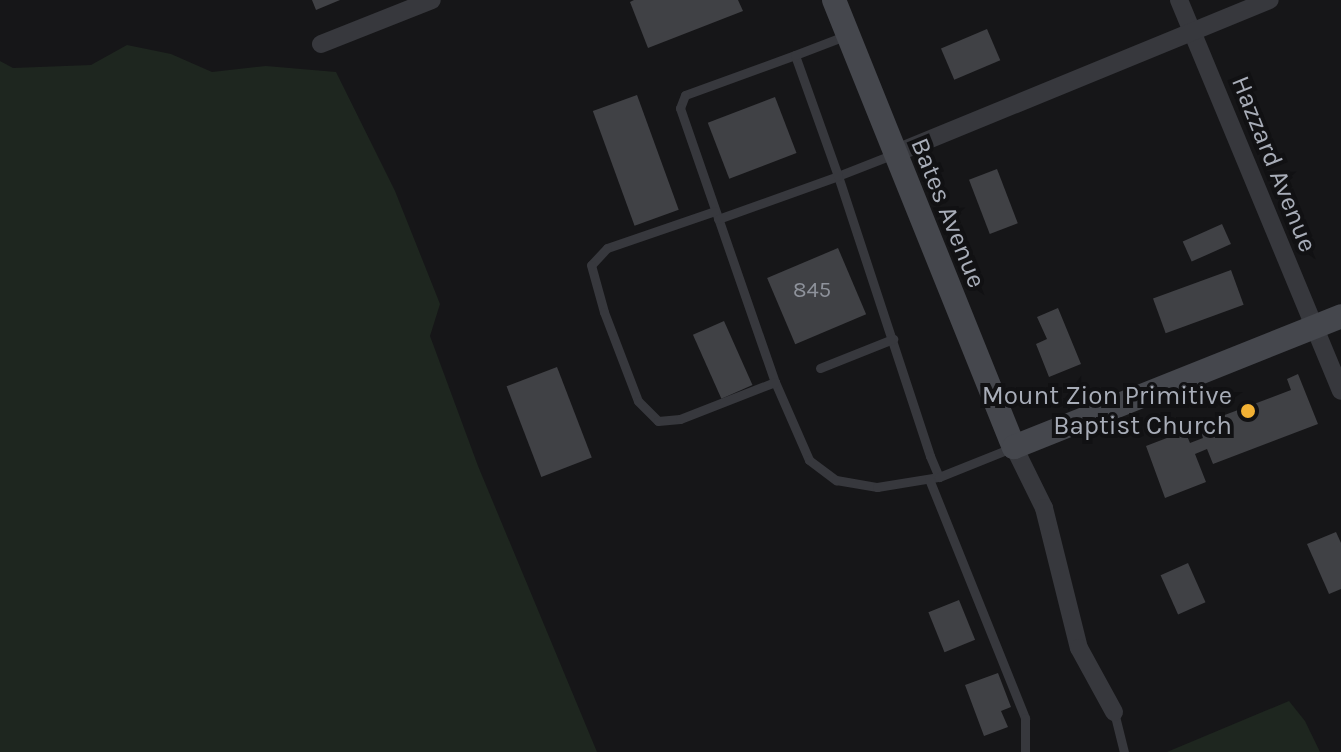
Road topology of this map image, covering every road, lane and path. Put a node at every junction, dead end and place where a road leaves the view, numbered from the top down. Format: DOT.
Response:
graph roads {
  1 [pos="432,0"];
  2 [pos="834,0"];
  3 [pos="1179,0"];
  4 [pos="1270,0"];
  5 [pos="1192,32"];
  6 [pos="847,35"];
  7 [pos="321,44"];
  8 [pos="795,55"];
  9 [pos="894,154"];
  10 [pos="838,176"];
  11 [pos="717,215"];
  12 [pos="1341,316"];
  13 [pos="1312,327"];
  14 [pos="893,339"];
  15 [pos="820,368"];
  16 [pos="775,382"];
  17 [pos="1341,391"];
  18 [pos="1014,447"];
  19 [pos="934,478"];
  20 [pos="1114,712"];
  21 [pos="1025,752"];
  22 [pos="1124,752"];
  1 -- 7 [label="street"];
  2 -- 6 [label="street, Bates Avenue"];
  3 -- 5 [label="street, Hazzard Avenue"];
  4 -- 5 [label="street"];
  5 -- 9 [label="street"];
  5 -- 13 [label="street, Hazzard Avenue"];
  6 -- 8 [label="lane"];
  6 -- 9 [label="street, Bates Avenue"];
  8 -- 10 [label="lane"];
  8 -- 11 [label="lane"];
  9 -- 10 [label="lane"];
  9 -- 18 [label="street, Bates Avenue"];
  10 -- 11 [label="lane"];
  10 -- 14 [label="lane"];
  11 -- 16 [label="lane"];
  11 -- 16 [label="lane"];
  12 -- 13 [label="street"];
  13 -- 17 [label="street, Hazzard Avenue"];
  13 -- 18 [label="street"];
  14 -- 15 [label="lane"];
  14 -- 19 [label="lane"];
  16 -- 19 [label="lane"];
  18 -- 19 [label="lane"];
  18 -- 20 [label="street"];
  19 -- 21 [label="lane"];
  20 -- 22 [label="lane"];
}
